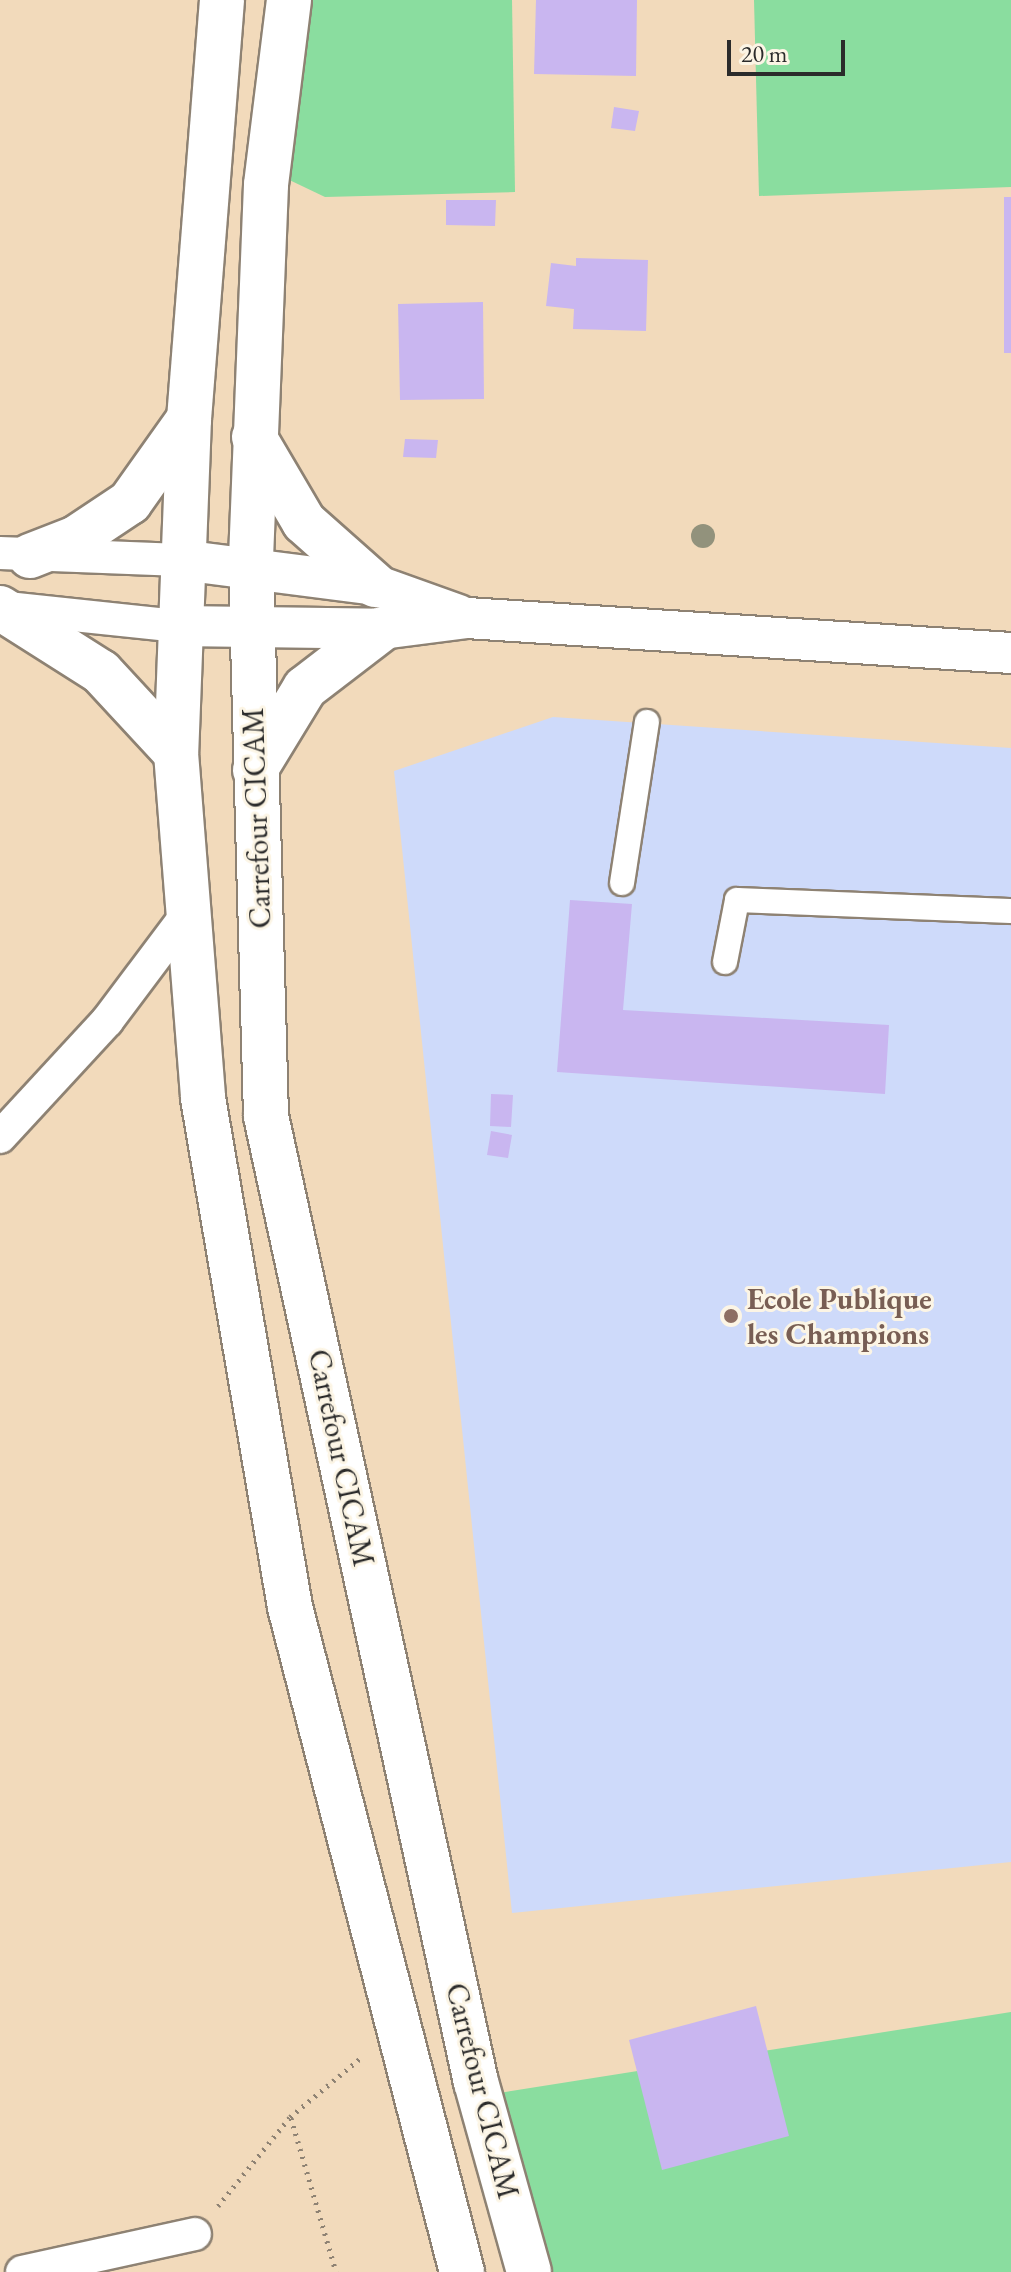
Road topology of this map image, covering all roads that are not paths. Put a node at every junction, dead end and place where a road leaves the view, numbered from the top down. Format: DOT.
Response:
graph roads {
  1 [pos="222,0"];
  2 [pos="289,0"];
  3 [pos="189,419"];
  4 [pos="254,437"];
  5 [pos="15,554"];
  6 [pos="181,560"];
  7 [pos="251,566"];
  8 [pos="375,585"];
  9 [pos="0,608"];
  10 [pos="467,618"];
  11 [pos="179,626"];
  12 [pos="382,629"];
  13 [pos="251,631"];
  14 [pos="1011,653"];
  15 [pos="647,722"];
  16 [pos="176,753"];
  17 [pos="255,770"];
  18 [pos="622,883"];
  19 [pos="1011,911"];
  20 [pos="188,913"];
  21 [pos="725,962"];
  22 [pos="0,1137"];
  23 [pos="195,2234"];
  24 [pos="22,2272"];
  25 [pos="462,2272"];
  26 [pos="529,2272"];
  1 -- 3 [label="main road"];
  2 -- 4 [label="main road, Carrefour CICAM"];
  3 -- 5 [label="main road"];
  3 -- 6 [label="main road"];
  4 -- 7 [label="main road, Carrefour CICAM"];
  4 -- 8 [label="main road"];
  5 -- 6 [label="street"];
  6 -- 7 [label="street"];
  6 -- 11 [label="main road"];
  7 -- 8 [label="street"];
  7 -- 13 [label="main road, Carrefour CICAM"];
  8 -- 10 [label="street"];
  9 -- 11 [label="street"];
  9 -- 16 [label="main road"];
  10 -- 12 [label="street"];
  10 -- 14 [label="street"];
  11 -- 13 [label="street"];
  11 -- 16 [label="main road"];
  12 -- 13 [label="street"];
  12 -- 17 [label="main road"];
  13 -- 17 [label="main road, Carrefour CICAM"];
  15 -- 18 [label="street"];
  16 -- 20 [label="main road"];
  17 -- 26 [label="main road, Carrefour CICAM"];
  19 -- 21 [label="street"];
  20 -- 22 [label="street"];
  20 -- 25 [label="main road"];
  23 -- 24 [label="street"];
}
